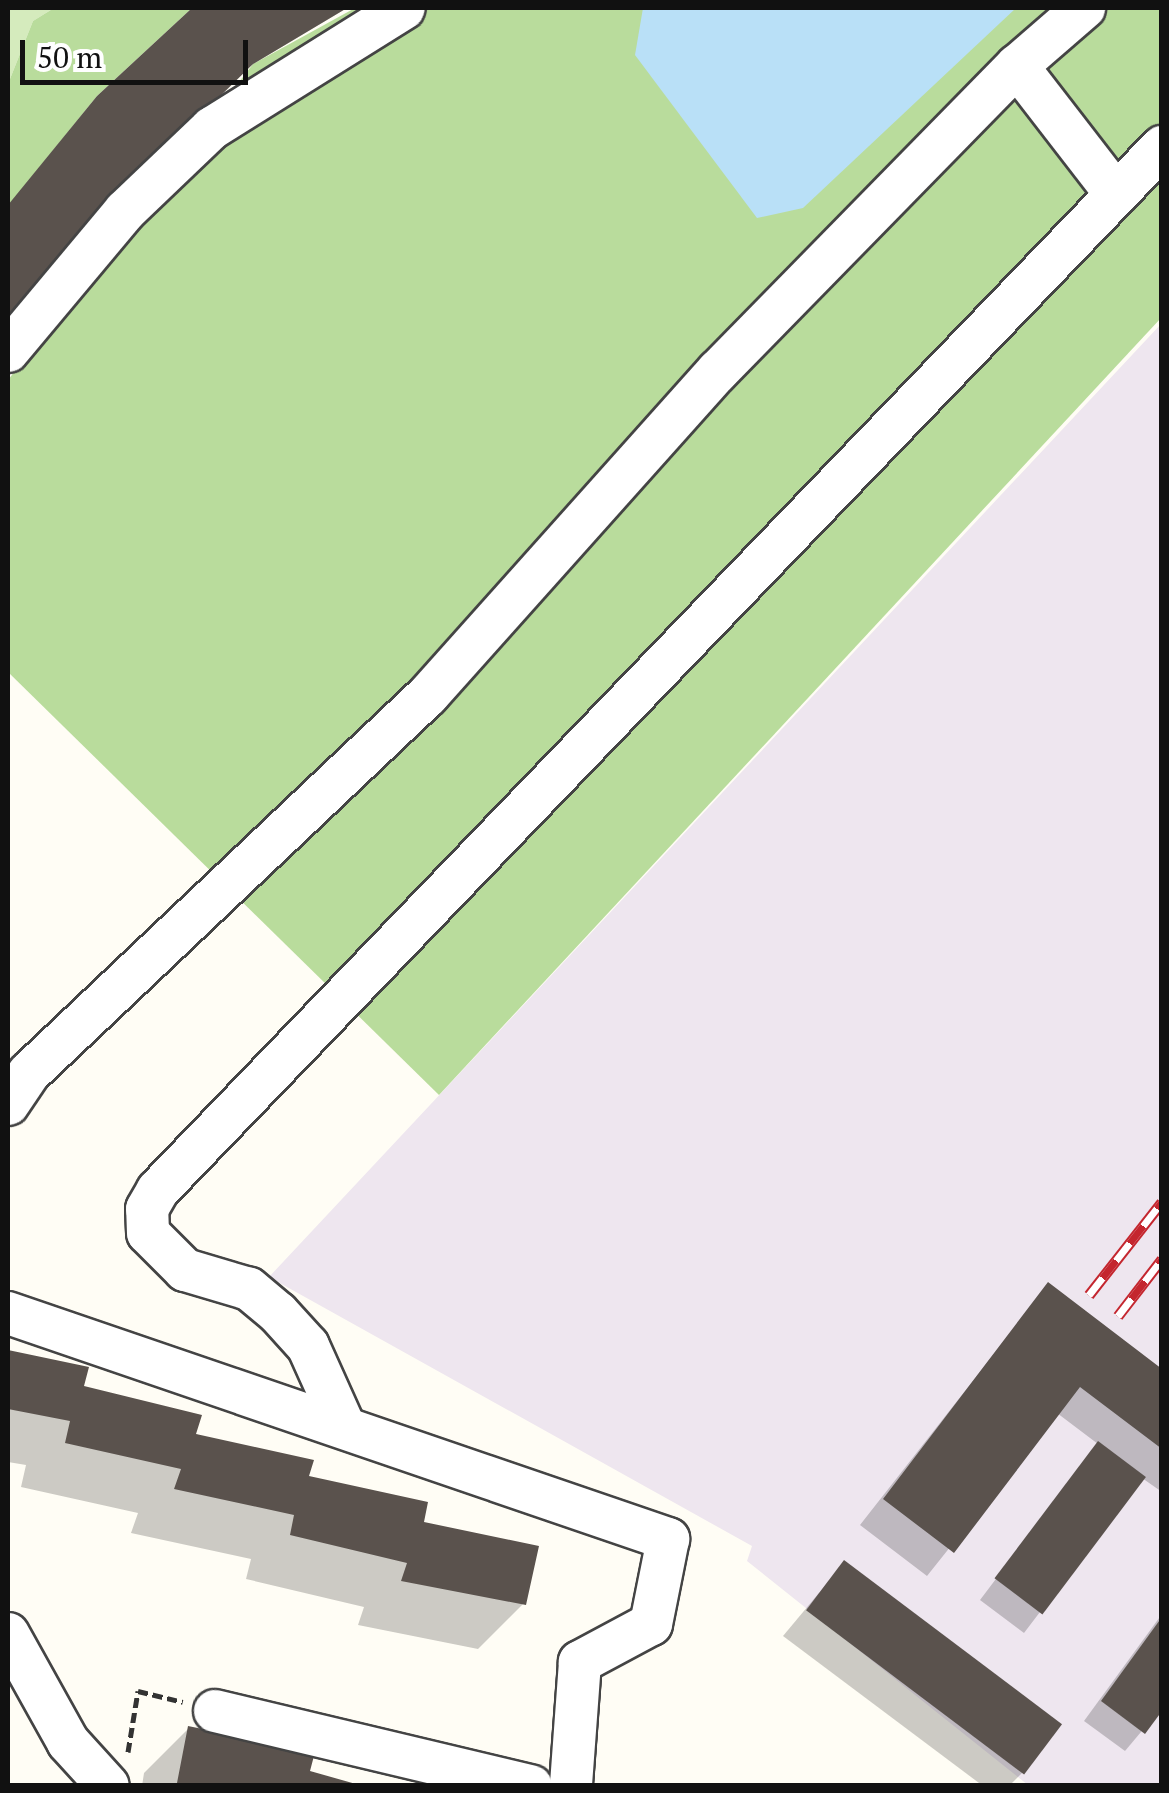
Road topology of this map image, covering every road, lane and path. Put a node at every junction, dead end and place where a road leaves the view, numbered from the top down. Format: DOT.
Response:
graph roads {
  1 [pos="404,8"];
  2 [pos="1084,8"];
  3 [pos="1017,66"];
  4 [pos="1162,148"];
  5 [pos="1116,194"];
  6 [pos="8,350"];
  7 [pos="8,1104"];
  8 [pos="8,1313"];
  9 [pos="344,1426"];
  10 [pos="8,1634"];
  11 [pos="215,1710"];
  12 [pos="117,1776"];
  13 [pos="530,1786"];
  14 [pos="572,1786"];
  1 -- 6 [label="lane"];
  2 -- 3 [label="lane"];
  3 -- 5 [label="lane"];
  3 -- 7 [label="lane"];
  4 -- 5 [label="lane"];
  5 -- 9 [label="lane"];
  8 -- 9 [label="lane"];
  9 -- 14 [label="lane"];
  10 -- 12 [label="lane"];
  11 -- 12 [label="path"];
  11 -- 13 [label="lane"];
}
